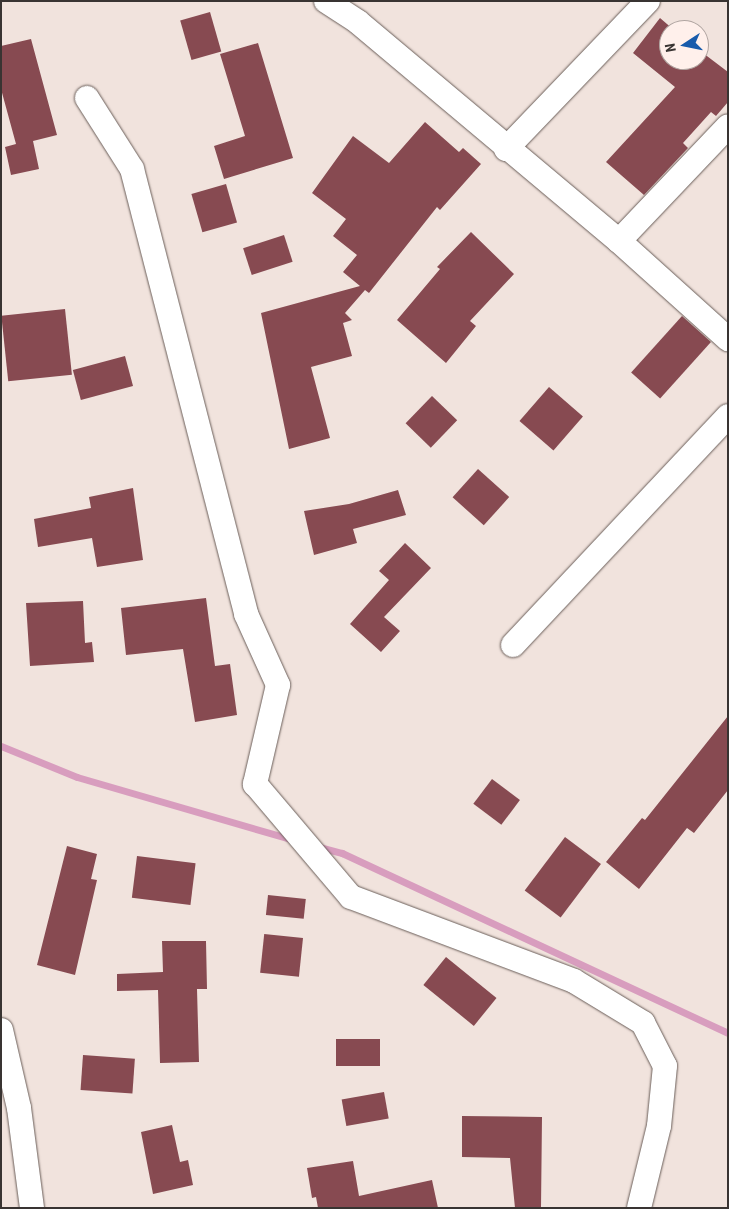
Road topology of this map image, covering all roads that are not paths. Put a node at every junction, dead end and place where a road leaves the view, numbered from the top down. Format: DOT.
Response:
graph roads {
  1 [pos="326,1"];
  2 [pos="648,1"];
  3 [pos="87,98"];
  4 [pos="728,126"];
  5 [pos="506,149"];
  6 [pos="619,241"];
  7 [pos="728,339"];
  8 [pos="728,416"];
  9 [pos="513,645"];
  10 [pos="1,1030"];
  11 [pos="32,1208"];
  12 [pos="639,1208"];
  1 -- 5 [label="street"];
  2 -- 5 [label="street"];
  3 -- 12 [label="street"];
  4 -- 6 [label="street"];
  5 -- 6 [label="street"];
  6 -- 7 [label="street"];
  8 -- 9 [label="street"];
  10 -- 11 [label="street"];
}
